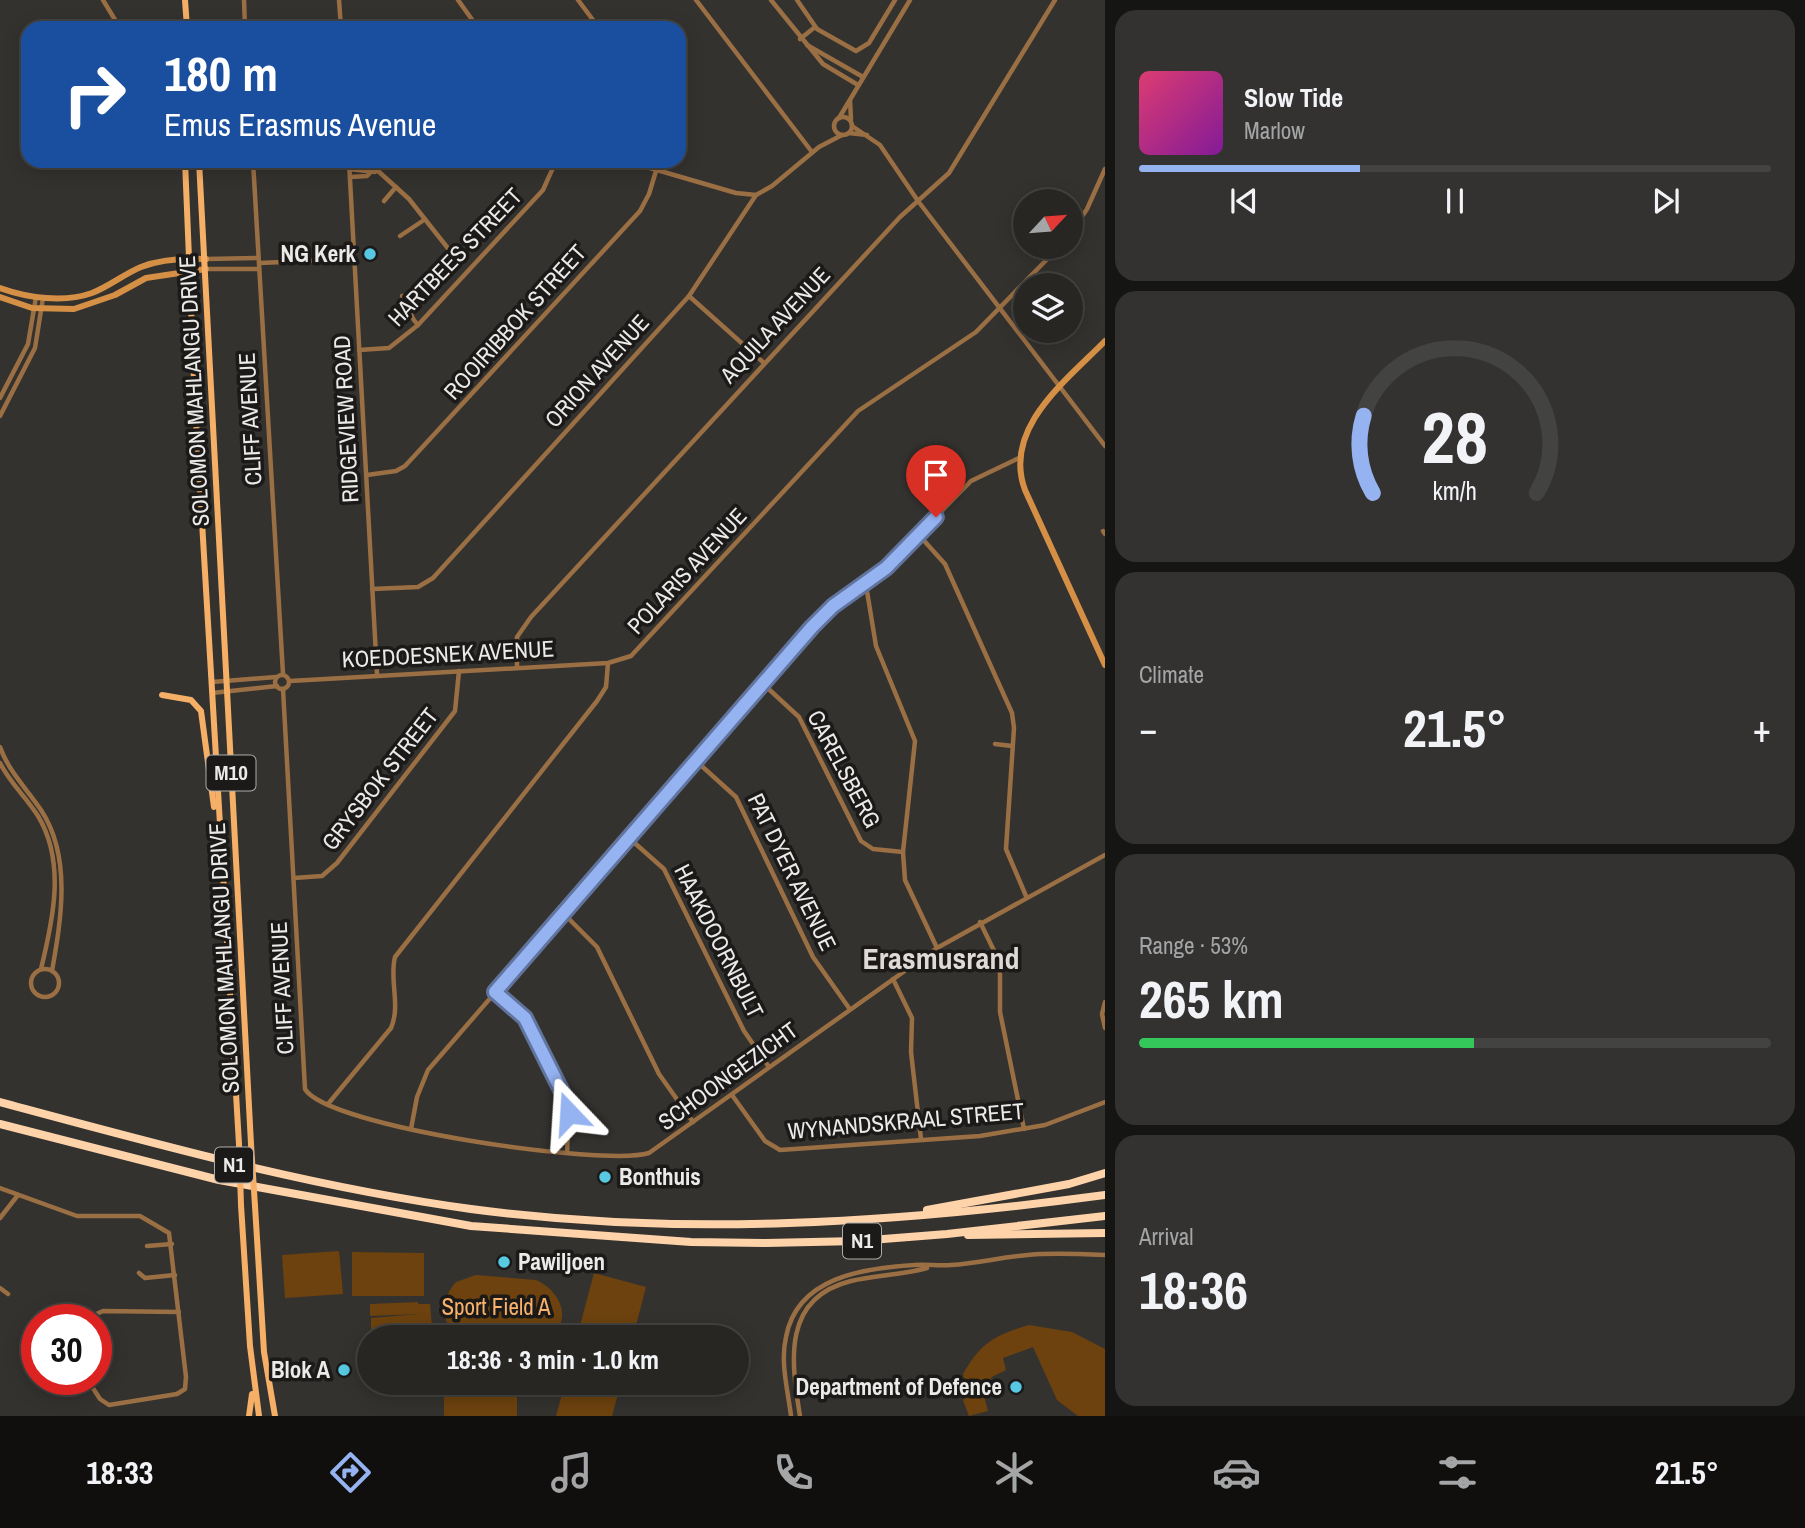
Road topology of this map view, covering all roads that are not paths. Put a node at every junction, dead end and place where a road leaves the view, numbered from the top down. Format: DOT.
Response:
graph roads {
  1 [pos="103,0"];
  2 [pos="185,0"];
  3 [pos="244,0"];
  4 [pos="339,0"];
  5 [pos="458,0"];
  6 [pos="578,0"];
  7 [pos="696,0"];
  8 [pos="771,0"];
  9 [pos="797,0"];
  10 [pos="895,0"];
  11 [pos="909,0"];
  12 [pos="1055,0"];
  13 [pos="116,21"];
  14 [pos="186,21"];
  15 [pos="245,21"];
  16 [pos="340,21"];
  17 [pos="473,21"];
  18 [pos="594,21"];
  19 [pos="815,27"];
  20 [pos="802,41"];
  21 [pos="845,66"];
  22 [pos="841,74"];
  23 [pos="863,77"];
  24 [pos="858,85"];
  25 [pos="850,99"];
  26 [pos="839,118"];
  27 [pos="852,123"];
  28 [pos="834,129"];
  29 [pos="849,133"];
  30 [pos="842,135"];
  31 [pos="867,135"];
  32 [pos="827,142"];
  33 [pos="812,152"];
  34 [pos="185,168"];
  35 [pos="200,168"];
  36 [pos="253,168"];
  37 [pos="372,168"];
  38 [pos="553,168"];
  39 [pos="650,168"];
  40 [pos="349,169"];
  41 [pos="1105,169"];
  42 [pos="657,170"];
  43 [pos="374,171"];
  44 [pos="349,177"];
  45 [pos="396,187"];
  46 [pos="756,195"];
  47 [pos="384,201"];
  48 [pos="918,201"];
  49 [pos="1083,215"];
  50 [pos="424,220"];
  51 [pos="400,236"];
  52 [pos="188,258"];
  53 [pos="206,259"];
  54 [pos="354,259"];
  55 [pos="1047,259"];
  56 [pos="259,264"];
  57 [pos="206,269"];
  58 [pos="189,271"];
  59 [pos="442,278"];
  60 [pos="421,283"];
  61 [pos="0,288"];
  62 [pos="402,296"];
  63 [pos="409,296"];
  64 [pos="689,296"];
  65 [pos="0,297"];
  66 [pos="40,297"];
  67 [pos="1000,307"];
  68 [pos="40,309"];
  69 [pos="418,325"];
  70 [pos="1105,341"];
  71 [pos="359,350"];
  72 [pos="764,363"];
  73 [pos="1061,387"];
  74 [pos="0,398"];
  75 [pos="0,416"];
  76 [pos="1105,446"];
  77 [pos="1019,458"];
  78 [pos="367,475"];
  79 [pos="918,534"];
  80 [pos="866,585"];
  81 [pos="372,589"];
  82 [pos="608,663"];
  83 [pos="1105,665"];
  84 [pos="517,666"];
  85 [pos="459,671"];
  86 [pos="283,674"];
  87 [pos="377,674"];
  88 [pos="276,677"];
  89 [pos="290,681"];
  90 [pos="211,682"];
  91 [pos="226,682"];
  92 [pos="762,683"];
  93 [pos="277,686"];
  94 [pos="283,689"];
  95 [pos="226,691"];
  96 [pos="211,693"];
  97 [pos="162,695"];
  98 [pos="995,744"];
  99 [pos="1012,746"];
  100 [pos="0,747"];
  101 [pos="695,760"];
  102 [pos="0,763"];
  103 [pos="629,838"];
  104 [pos="903,852"];
  105 [pos="1105,855"];
  106 [pos="222,871"];
  107 [pos="294,878"];
  108 [pos="1026,896"];
  109 [pos="563,913"];
  110 [pos="980,922"];
  111 [pos="937,947"];
  112 [pos="41,969"];
  113 [pos="52,971"];
  114 [pos="893,979"];
  115 [pos="495,992"];
  116 [pos="1105,1002"];
  117 [pos="849,1008"];
  118 [pos="1105,1028"];
  119 [pos="769,1067"];
  120 [pos="732,1095"];
  121 [pos="0,1102"];
  122 [pos="1105,1102"];
  123 [pos="328,1104"];
  124 [pos="692,1122"];
  125 [pos="0,1124"];
  126 [pos="411,1129"];
  127 [pos="1024,1129"];
  128 [pos="921,1139"];
  129 [pos="566,1152"];
  130 [pos="1105,1173"];
  131 [pos="0,1188"];
  132 [pos="18,1195"];
  133 [pos="1105,1195"];
  134 [pos="1105,1216"];
  135 [pos="0,1218"];
  136 [pos="890,1218"];
  137 [pos="1105,1233"];
  138 [pos="947,1234"];
  139 [pos="172,1244"];
  140 [pos="147,1246"];
  141 [pos="1105,1255"];
  142 [pos="931,1266"];
  143 [pos="139,1273"];
  144 [pos="175,1275"];
  145 [pos="0,1288"];
  146 [pos="8,1294"];
  147 [pos="112,1311"];
  148 [pos="180,1312"];
  149 [pos="250,1346"];
  150 [pos="97,1395"];
  151 [pos="249,1416"];
  152 [pos="259,1416"];
  153 [pos="275,1416"];
  154 [pos="791,1416"];
  155 [pos="800,1416"];
  1 -- 13 [label="street"];
  2 -- 14 [label="main road"];
  3 -- 15 [label="street"];
  4 -- 16 [label="street"];
  5 -- 17 [label="street"];
  6 -- 18 [label="street"];
  7 -- 33 [label="street"];
  8 -- 20 [label="street"];
  9 -- 19 [label="street"];
  10 -- 19 [label="street"];
  11 -- 23 [label="street"];
  12 -- 48 [label="street, AQUILA AVENUE"];
  19 -- 20 [label="street"];
  20 -- 21 [label="street"];
  20 -- 22 [label="street"];
  21 -- 22 [label="street"];
  21 -- 23 [label="street"];
  22 -- 24 [label="street"];
  23 -- 24 [label="street"];
  24 -- 25 [label="street"];
  25 -- 26 [label="street"];
  25 -- 27 [label="street"];
  26 -- 27 [label="street"];
  26 -- 28 [label="street, ORION AVENUE"];
  27 -- 29 [label="street"];
  27 -- 31 [label="street"];
  28 -- 30 [label="street"];
  28 -- 32 [label="street, ORION AVENUE"];
  29 -- 30 [label="street, ORION AVENUE"];
  29 -- 31 [label="street"];
  30 -- 32 [label="street, ORION AVENUE"];
  31 -- 48 [label="street"];
  32 -- 33 [label="street, ORION AVENUE"];
  33 -- 46 [label="street, ORION AVENUE"];
  34 -- 52 [label="main road, SOLOMON MAHLANGU DRIVE / M10"];
  35 -- 53 [label="main road, SOLOMON MAHLANGU DRIVE / M10"];
  36 -- 56 [label="street, CLIFF AVENUE"];
  37 -- 43 [label="street"];
  38 -- 69 [label="street, HARTBEES STREET"];
  39 -- 42 [label="street"];
  40 -- 43 [label="street"];
  40 -- 44 [label="street, RIDGEVIEW ROAD"];
  41 -- 49 [label="street"];
  42 -- 46 [label="street"];
  42 -- 78 [label="street, ROOIRIBBOK STREET"];
  43 -- 44 [label="street"];
  43 -- 45 [label="street"];
  44 -- 54 [label="street, RIDGEVIEW ROAD"];
  45 -- 47 [label="street"];
  45 -- 50 [label="street"];
  46 -- 64 [label="street, ORION AVENUE"];
  48 -- 67 [label="street"];
  48 -- 72 [label="street, AQUILA AVENUE"];
  50 -- 51 [label="street"];
  50 -- 59 [label="street"];
  52 -- 53 [label="main road"];
  52 -- 58 [label="main road, SOLOMON MAHLANGU DRIVE / M10"];
  52 -- 66 [label="main road"];
  53 -- 56 [label="street"];
  53 -- 57 [label="main road, SOLOMON MAHLANGU DRIVE / M10"];
  54 -- 56 [label="street"];
  54 -- 71 [label="street, RIDGEVIEW ROAD"];
  55 -- 67 [label="street, POLARIS AVENUE"];
  56 -- 57 [label="street"];
  56 -- 86 [label="street, CLIFF AVENUE"];
  57 -- 58 [label="main road"];
  57 -- 91 [label="main road, SOLOMON MAHLANGU DRIVE / M10"];
  58 -- 68 [label="main road"];
  58 -- 90 [label="main road, SOLOMON MAHLANGU DRIVE / M10"];
  60 -- 63 [label="street"];
  61 -- 66 [label="main road"];
  62 -- 63 [label="street"];
  63 -- 69 [label="street"];
  64 -- 72 [label="street"];
  64 -- 81 [label="street, ORION AVENUE"];
  65 -- 68 [label="main road"];
  66 -- 68 [label="street"];
  67 -- 73 [label="street"];
  67 -- 82 [label="street, POLARIS AVENUE"];
  68 -- 74 [label="street"];
  68 -- 75 [label="street"];
  69 -- 71 [label="street, HARTBEES STREET"];
  70 -- 73 [label="main road"];
  71 -- 78 [label="street, RIDGEVIEW ROAD"];
  72 -- 84 [label="street, AQUILA AVENUE"];
  73 -- 76 [label="street"];
  73 -- 77 [label="main road"];
  77 -- 79 [label="street"];
  77 -- 83 [label="main road"];
  78 -- 81 [label="street, RIDGEVIEW ROAD"];
  79 -- 80 [label="street"];
  79 -- 99 [label="street"];
  80 -- 92 [label="street"];
  80 -- 104 [label="street"];
  81 -- 87 [label="street, RIDGEVIEW ROAD"];
  82 -- 84 [label="street, KOEDOESNEK AVENUE"];
  82 -- 123 [label="street"];
  84 -- 85 [label="street, KOEDOESNEK AVENUE"];
  85 -- 87 [label="street, KOEDOESNEK AVENUE"];
  85 -- 107 [label="street, GRYSBOK STREET"];
  86 -- 88 [label="street"];
  86 -- 89 [label="street"];
  87 -- 89 [label="street, KOEDOESNEK AVENUE"];
  88 -- 91 [label="street"];
  88 -- 93 [label="street"];
  89 -- 94 [label="street"];
  90 -- 91 [label="street"];
  90 -- 96 [label="main road, SOLOMON MAHLANGU DRIVE / M10"];
  91 -- 95 [label="main road, SOLOMON MAHLANGU DRIVE / M10"];
  92 -- 101 [label="street"];
  92 -- 104 [label="street, CARELSBERG"];
  93 -- 94 [label="street"];
  93 -- 95 [label="street"];
  94 -- 107 [label="street, CLIFF AVENUE"];
  95 -- 96 [label="street"];
  95 -- 153 [label="main road, SOLOMON MAHLANGU DRIVE / M10, bridge"];
  96 -- 106 [label="main road, SOLOMON MAHLANGU DRIVE / M10"];
  97 -- 106 [label="main road"];
  98 -- 99 [label="street"];
  99 -- 108 [label="street"];
  100 -- 113 [label="street"];
  101 -- 103 [label="street"];
  101 -- 117 [label="street, PAT DYER AVENUE"];
  102 -- 112 [label="street"];
  103 -- 109 [label="street"];
  103 -- 119 [label="street, HAAKDOORNBULT"];
  104 -- 111 [label="street"];
  105 -- 108 [label="street, SCHOONGEZICHT"];
  106 -- 149 [label="main road, SOLOMON MAHLANGU DRIVE / M10, bridge"];
  107 -- 123 [label="street, CLIFF AVENUE"];
  108 -- 110 [label="street, SCHOONGEZICHT"];
  109 -- 115 [label="street"];
  109 -- 124 [label="street"];
  110 -- 111 [label="street, SCHOONGEZICHT"];
  110 -- 127 [label="street"];
  111 -- 114 [label="street, SCHOONGEZICHT"];
  112 -- 113 [label="street"];
  112 -- 113 [label="street"];
  114 -- 117 [label="street, SCHOONGEZICHT"];
  114 -- 128 [label="street"];
  115 -- 126 [label="street"];
  115 -- 129 [label="street"];
  116 -- 118 [label="street"];
  117 -- 119 [label="street, SCHOONGEZICHT"];
  119 -- 120 [label="street, SCHOONGEZICHT"];
  120 -- 124 [label="street, SCHOONGEZICHT"];
  120 -- 128 [label="street, WYNANDSKRAAL STREET"];
  121 -- 136 [label="highway, N1"];
  122 -- 127 [label="street, WYNANDSKRAAL STREET"];
  123 -- 126 [label="street, SCHOONGEZICHT"];
  124 -- 129 [label="street, SCHOONGEZICHT"];
  125 -- 138 [label="highway, N1"];
  126 -- 129 [label="street, SCHOONGEZICHT"];
  127 -- 128 [label="street, WYNANDSKRAAL STREET"];
  130 -- 136 [label="highway"];
  131 -- 132 [label="street"];
  132 -- 135 [label="street"];
  132 -- 139 [label="street"];
  133 -- 136 [label="highway, N1"];
  134 -- 138 [label="highway, N1"];
  137 -- 138 [label="highway"];
  139 -- 140 [label="street"];
  139 -- 144 [label="street"];
  141 -- 142 [label="street"];
  142 -- 154 [label="street"];
  142 -- 155 [label="street"];
  143 -- 144 [label="street"];
  144 -- 148 [label="street"];
  145 -- 146 [label="street"];
  147 -- 148 [label="street"];
  148 -- 150 [label="street"];
  149 -- 151 [label="main road"];
  149 -- 152 [label="main road, SOLOMON MAHLANGU DRIVE"];
}
